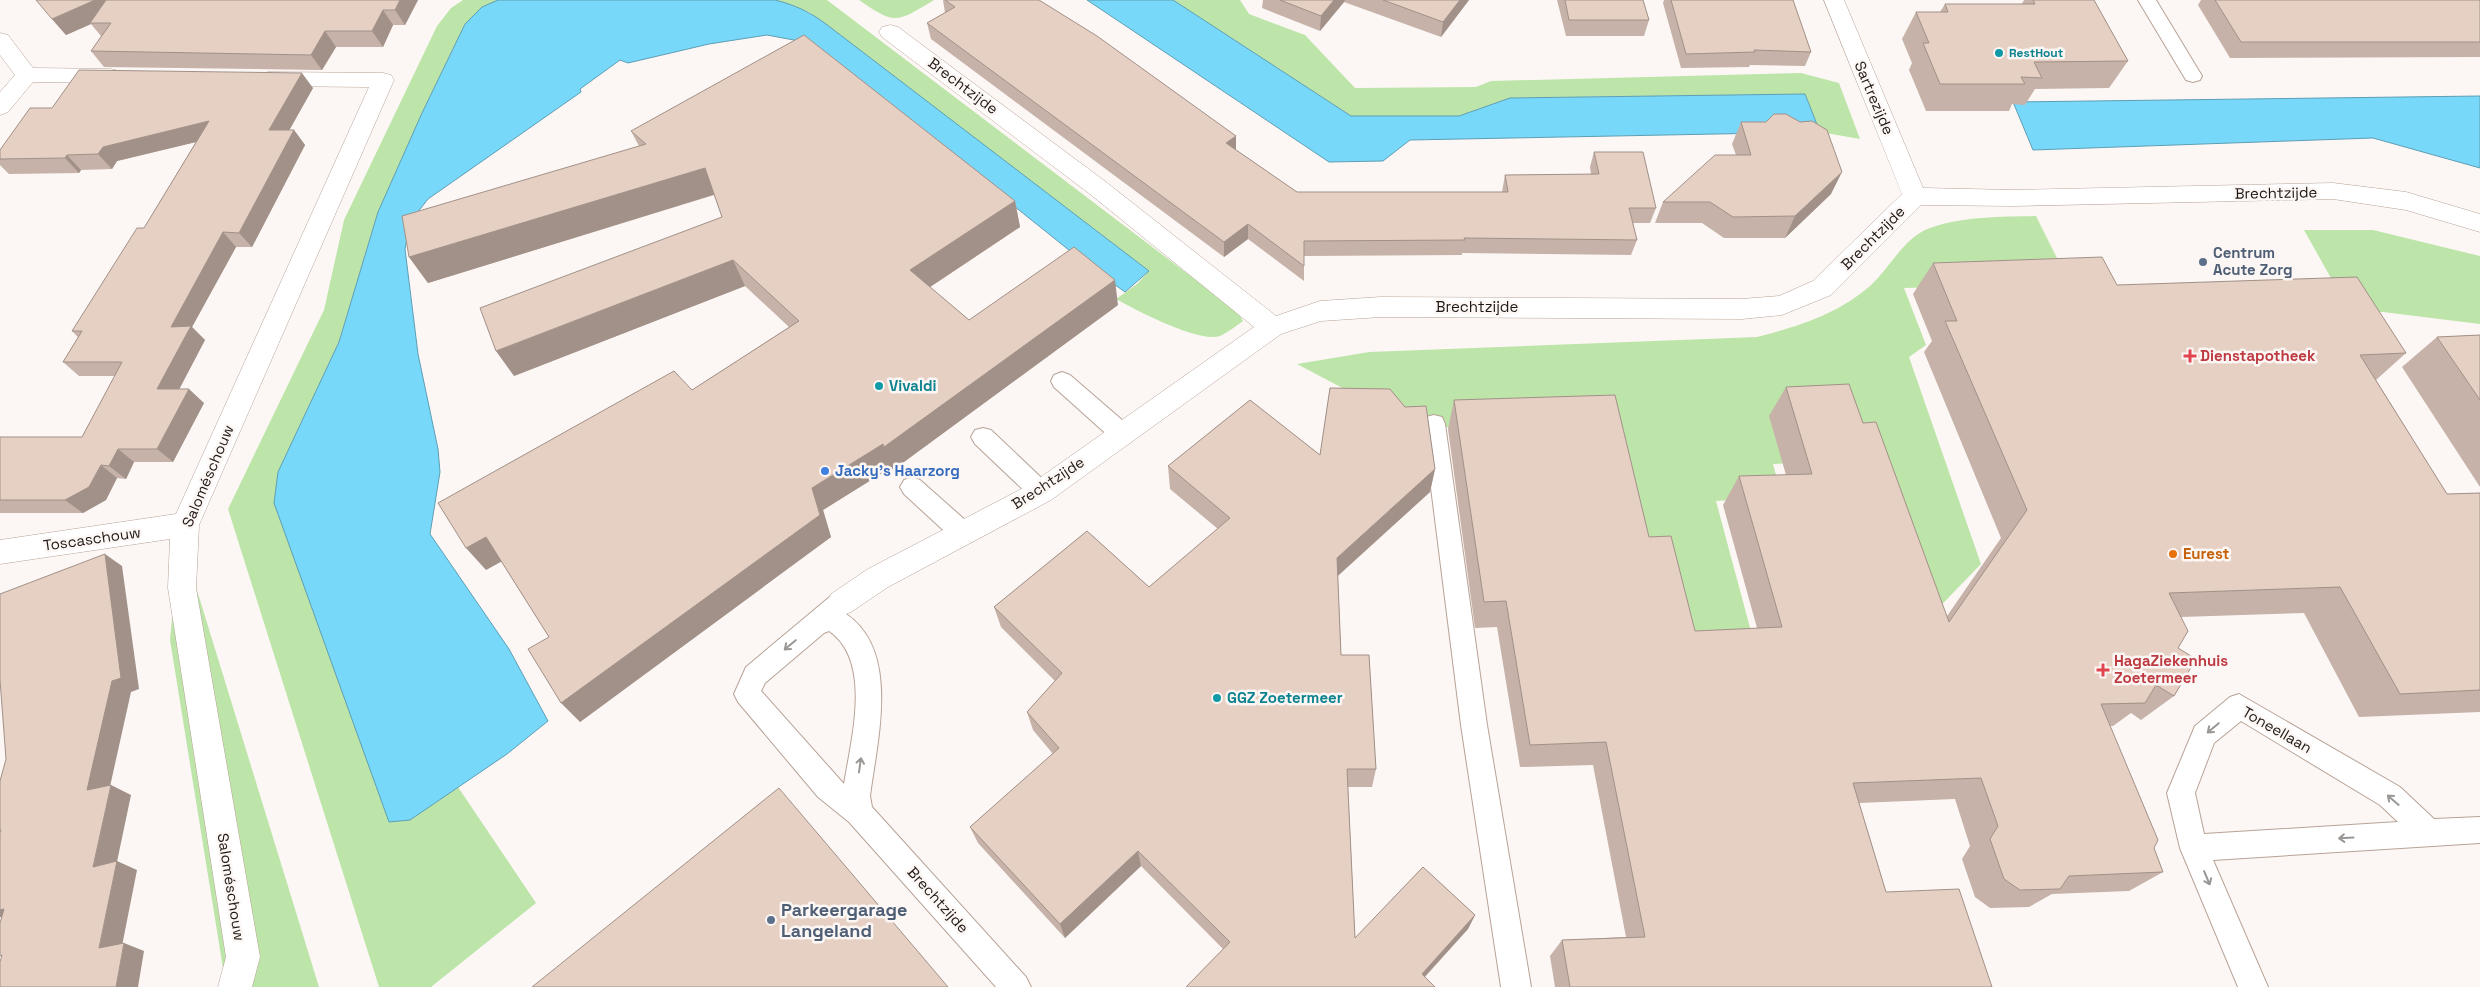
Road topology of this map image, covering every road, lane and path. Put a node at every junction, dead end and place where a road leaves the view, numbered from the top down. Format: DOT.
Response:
graph roads {
  1 [pos="1834,0"];
  2 [pos="2147,0"];
  3 [pos="890,32"];
  4 [pos="0,40"];
  5 [pos="27,75"];
  6 [pos="2193,76"];
  7 [pos="136,77"];
  8 [pos="244,78"];
  9 [pos="0,107"];
  10 [pos="1915,196"];
  11 [pos="2480,223"];
  12 [pos="1272,327"];
  13 [pos="1062,381"];
  14 [pos="1434,424"];
  15 [pos="1121,433"];
  16 [pos="983,437"];
  17 [pos="912,487"];
  18 [pos="1041,492"];
  19 [pos="185,525"];
  20 [pos="964,534"];
  21 [pos="0,552"];
  22 [pos="841,603"];
  23 [pos="815,624"];
  24 [pos="859,813"];
  25 [pos="2480,830"];
  26 [pos="2429,833"];
  27 [pos="2194,848"];
  28 [pos="235,987"];
  29 [pos="1016,987"];
  30 [pos="1516,987"];
  31 [pos="2253,987"];
  1 -- 10 [label="street, Sartrezijde"];
  2 -- 6 [label="lane"];
  3 -- 12 [label="street, Brechtzijde"];
  4 -- 5 [label="street"];
  5 -- 7 [label="street"];
  5 -- 9 [label="street"];
  8 -- 19 [label="street, Saloméschouw"];
  10 -- 11 [label="street, Brechtzijde"];
  10 -- 12 [label="street, Brechtzijde"];
  12 -- 15 [label="street, Brechtzijde"];
  13 -- 15 [label="lane"];
  14 -- 30 [label="lane"];
  15 -- 18 [label="street, Brechtzijde"];
  16 -- 18 [label="lane"];
  17 -- 20 [label="lane"];
  18 -- 20 [label="street, Brechtzijde"];
  19 -- 21 [label="street, Toscaschouw"];
  19 -- 28 [label="street, Saloméschouw"];
  20 -- 22 [label="street, Brechtzijde"];
  22 -- 23 [label="lane, Brechtzijde"];
  24 -- 23 [label="lane, one-way"];
  23 -- 24 [label="lane, Brechtzijde, one-way"];
  24 -- 29 [label="lane, Brechtzijde"];
  25 -- 26 [label="lane"];
  26 -- 27 [label="lane, one-way"];
  26 -- 27 [label="lane, Toneellaan, one-way"];
  27 -- 31 [label="lane, Toneellaan, one-way"];
}
